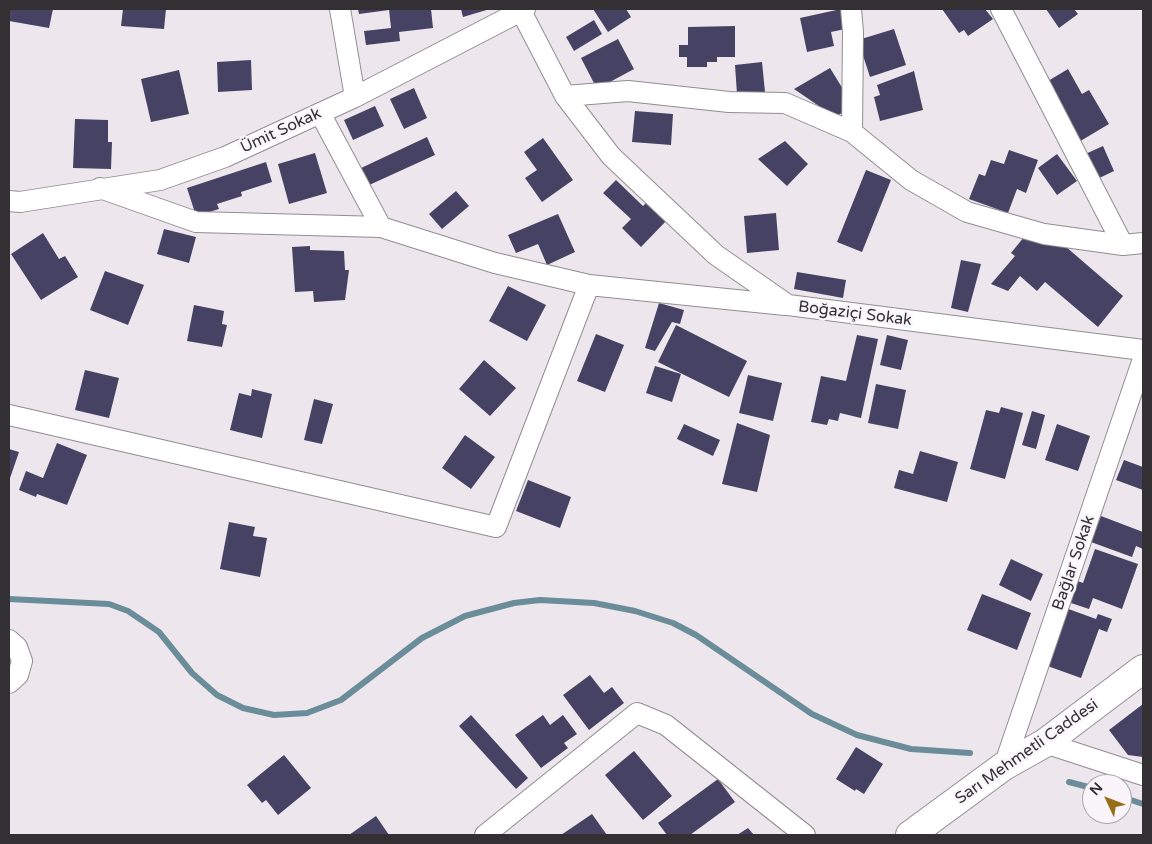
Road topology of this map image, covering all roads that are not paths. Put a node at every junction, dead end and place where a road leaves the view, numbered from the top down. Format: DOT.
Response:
graph roads {
  1 [pos="340,9"];
  2 [pos="851,9"];
  3 [pos="1001,9"];
  4 [pos="523,10"];
  5 [pos="565,96"];
  6 [pos="355,97"];
  7 [pos="320,113"];
  8 [pos="852,132"];
  9 [pos="100,188"];
  10 [pos="11,201"];
  11 [pos="381,227"];
  12 [pos="1143,243"];
  13 [pos="1123,245"];
  14 [pos="589,285"];
  15 [pos="788,306"];
  16 [pos="1143,350"];
  17 [pos="1143,359"];
  18 [pos="9,414"];
  19 [pos="9,640"];
  20 [pos="1143,669"];
  21 [pos="9,683"];
  22 [pos="1045,743"];
  23 [pos="1004,766"];
  24 [pos="1143,776"];
  25 [pos="485,835"];
  26 [pos="805,835"];
  27 [pos="910,835"];
  1 -- 6 [label="street"];
  2 -- 8 [label="street"];
  3 -- 13 [label="street"];
  4 -- 5 [label="street, Boğaziçi Sokak"];
  4 -- 6 [label="street, Ümit Sokak"];
  5 -- 8 [label="street"];
  5 -- 15 [label="street, Boğaziçi Sokak"];
  6 -- 7 [label="street, Ümit Sokak"];
  7 -- 9 [label="street, Ümit Sokak"];
  7 -- 11 [label="street"];
  8 -- 13 [label="street"];
  9 -- 10 [label="street, Ümit Sokak"];
  9 -- 11 [label="street"];
  11 -- 14 [label="street"];
  12 -- 13 [label="street"];
  14 -- 15 [label="street"];
  14 -- 18 [label="street"];
  15 -- 16 [label="street, Boğaziçi Sokak"];
  17 -- 23 [label="street, Bağlar Sokak"];
  19 -- 21 [label="street"];
  20 -- 22 [label="street, Sarı Mehmetli Caddesi"];
  22 -- 23 [label="street, Sarı Mehmetli Caddesi"];
  22 -- 24 [label="street"];
  23 -- 27 [label="street, Sarı Mehmetli Caddesi"];
  25 -- 26 [label="street"];
}
